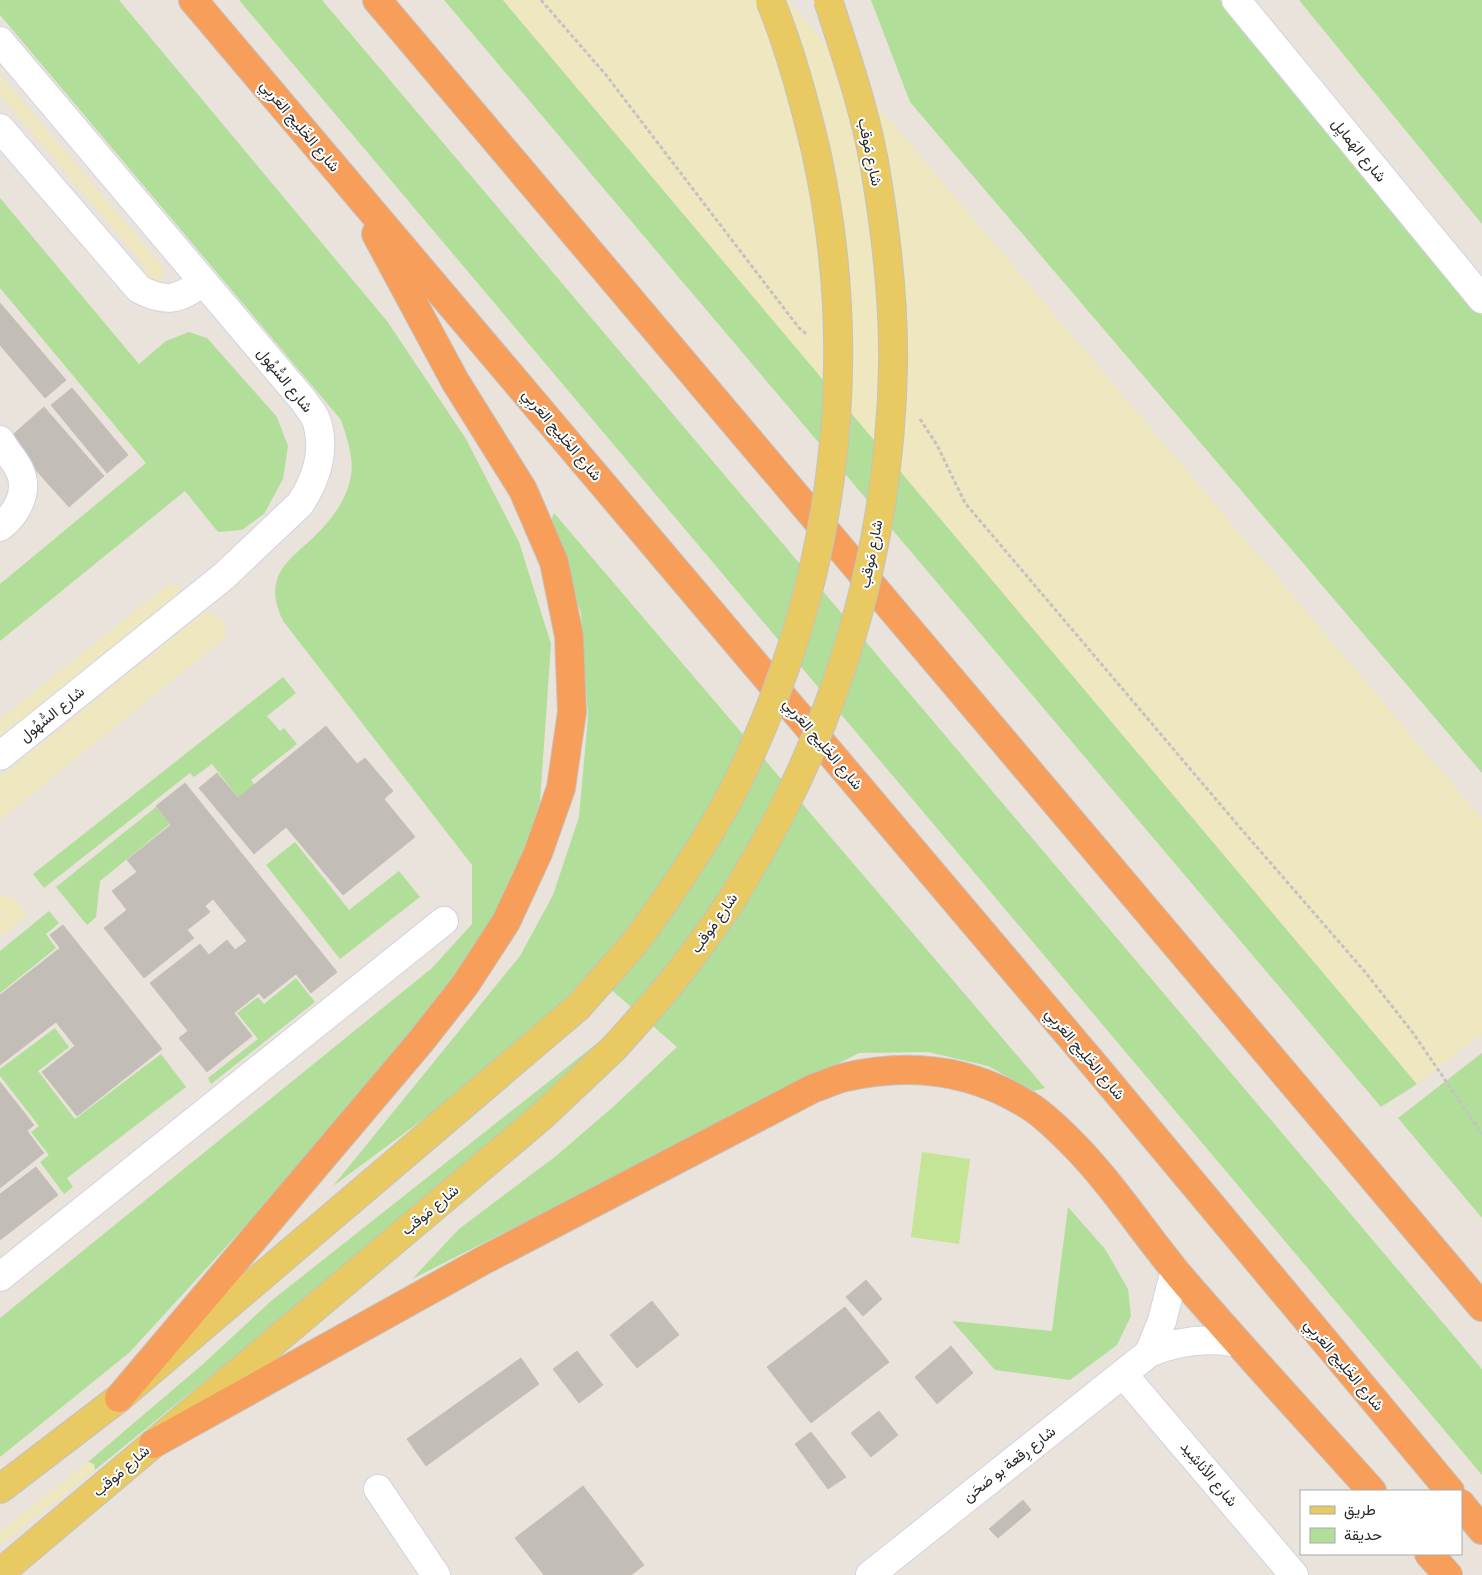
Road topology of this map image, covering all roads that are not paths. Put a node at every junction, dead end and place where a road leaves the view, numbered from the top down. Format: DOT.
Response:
graph roads {
  1 [pos="194,0"];
  2 [pos="377,0"];
  3 [pos="770,0"];
  4 [pos="828,0"];
  5 [pos="1236,0"];
  6 [pos="0,41"];
  7 [pos="0,128"];
  8 [pos="350,184"];
  9 [pos="203,282"];
  10 [pos="1482,299"];
  11 [pos="0,440"];
  12 [pos="0,527"];
  13 [pos="0,756"];
  14 [pos="444,921"];
  15 [pos="1175,1270"];
  16 [pos="0,1277"];
  17 [pos="1482,1307"];
  18 [pos="1237,1342"];
  19 [pos="1149,1353"];
  20 [pos="1123,1374"];
  21 [pos="119,1398"];
  22 [pos="153,1444"];
  23 [pos="4,1483"];
  24 [pos="378,1489"];
  25 [pos="1371,1490"];
  26 [pos="1449,1490"];
  27 [pos="1462,1505"];
  28 [pos="1482,1530"];
  29 [pos="37,1543"];
  30 [pos="1430,1555"];
  31 [pos="0,1573"];
  32 [pos="21,1575"];
  33 [pos="436,1575"];
  34 [pos="870,1575"];
  35 [pos="1294,1575"];
  36 [pos="1448,1575"];
  1 -- 8 [label="highway, شارع الخَلِيج العَربِي"];
  2 -- 17 [label="highway"];
  3 -- 21 [label="main road, bridge"];
  4 -- 22 [label="main road, شارع مَوقب, bridge"];
  5 -- 10 [label="street, شارع الهَمايِل"];
  6 -- 9 [label="street, شارع السُّهُول"];
  7 -- 9 [label="street"];
  8 -- 21 [label="highway"];
  8 -- 26 [label="highway, شارع الخَلِيج العَربِي"];
  9 -- 13 [label="street, شارع السُّهُول"];
  11 -- 12 [label="street"];
  14 -- 16 [label="street"];
  15 -- 18 [label="highway"];
  15 -- 19 [label="street, شارع رِقعة بو صَحَن"];
  15 -- 22 [label="highway"];
  18 -- 19 [label="street, شارع رِقعة بو صَحَن"];
  18 -- 25 [label="highway"];
  19 -- 20 [label="street, شارع رِقعة بو صَحَن"];
  20 -- 34 [label="street, شارع رِقعة بو صَحَن"];
  20 -- 35 [label="street, شارع الأناشِيد"];
  21 -- 23 [label="main road"];
  22 -- 29 [label="main road, شارع مَوقب"];
  24 -- 33 [label="street"];
  27 -- 28 [label="highway"];
  29 -- 31 [label="main road, شارع مَوقب"];
  29 -- 32 [label="main road"];
  30 -- 36 [label="highway"];
}
